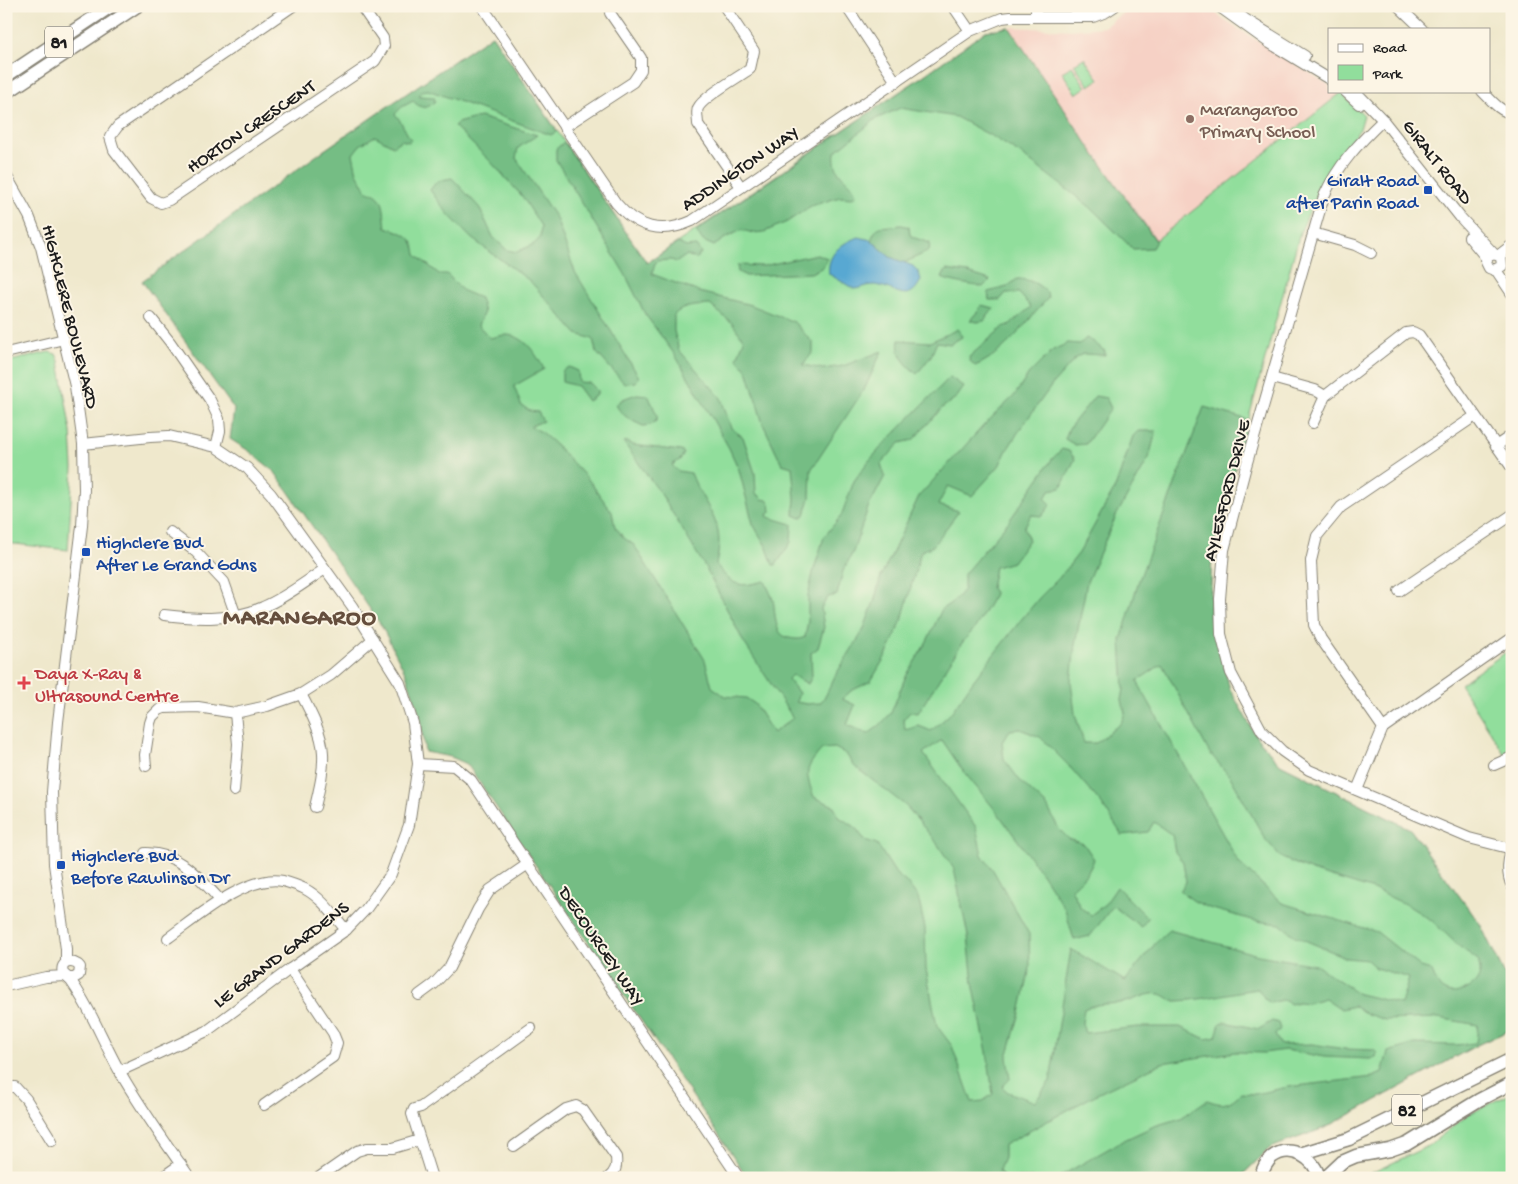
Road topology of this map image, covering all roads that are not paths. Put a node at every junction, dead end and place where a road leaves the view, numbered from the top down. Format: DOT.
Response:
graph roads {
  1 [pos="111,6"];
  2 [pos="136,6"];
  3 [pos="293,6"];
  4 [pos="361,6"];
  5 [pos="482,6"];
  6 [pos="488,6"];
  7 [pos="724,6"];
  8 [pos="846,6"];
  9 [pos="953,6"];
  10 [pos="1115,6"];
  11 [pos="1218,6"];
  12 [pos="1228,6"];
  13 [pos="1398,6"];
  14 [pos="1036,11"];
  15 [pos="610,13"];
  16 [pos="1421,28"];
  17 [pos="969,29"];
  18 [pos="1328,70"];
  19 [pos="6,76"];
  20 [pos="1328,78"];
  21 [pos="894,80"];
  22 [pos="1346,92"];
  23 [pos="1357,92"];
  24 [pos="1483,92"];
  25 [pos="8,93"];
  26 [pos="1512,113"];
  27 [pos="1381,122"];
  28 [pos="566,126"];
  29 [pos="6,175"];
  30 [pos="740,185"];
  31 [pos="1312,232"];
  32 [pos="1512,245"];
  33 [pos="1371,252"];
  34 [pos="1512,254"];
  35 [pos="1497,261"];
  36 [pos="1512,281"];
  37 [pos="1512,294"];
  38 [pos="151,318"];
  39 [pos="64,339"];
  40 [pos="6,353"];
  41 [pos="1272,378"];
  42 [pos="1325,396"];
  43 [pos="1475,416"];
  44 [pos="1314,423"];
  45 [pos="1512,435"];
  46 [pos="83,444"];
  47 [pos="1496,446"];
  48 [pos="216,447"];
  49 [pos="1512,468"];
  50 [pos="1512,514"];
  51 [pos="170,532"];
  52 [pos="325,569"];
  53 [pos="1399,591"];
  54 [pos="164,615"];
  55 [pos="236,616"];
  56 [pos="1512,638"];
  57 [pos="373,639"];
  58 [pos="301,694"];
  59 [pos="235,713"];
  60 [pos="1383,728"];
  61 [pos="1512,757"];
  62 [pos="418,764"];
  63 [pos="1494,765"];
  64 [pos="146,766"];
  65 [pos="1357,790"];
  66 [pos="234,791"];
  67 [pos="315,808"];
  68 [pos="1511,849"];
  69 [pos="145,853"];
  70 [pos="528,864"];
  71 [pos="1512,886"];
  72 [pos="220,900"];
  73 [pos="346,930"];
  74 [pos="168,938"];
  75 [pos="290,968"];
  76 [pos="69,970"];
  77 [pos="6,986"];
  78 [pos="419,995"];
  79 [pos="531,1028"];
  80 [pos="1512,1059"];
  81 [pos="120,1071"];
  82 [pos="1512,1083"];
  83 [pos="6,1087"];
  84 [pos="264,1105"];
  85 [pos="420,1140"];
  86 [pos="52,1141"];
  87 [pos="514,1146"];
  88 [pos="1300,1154"];
  89 [pos="181,1164"];
  90 [pos="161,1178"];
  91 [pos="190,1178"];
  92 [pos="318,1178"];
  93 [pos="432,1178"];
  94 [pos="608,1178"];
  95 [pos="739,1178"];
  96 [pos="1260,1178"];
  97 [pos="1320,1178"];
  98 [pos="1325,1178"];
  1 -- 19 [label="main road, 81"];
  2 -- 25 [label="main road, 81"];
  3 -- 4 [label="street, HORTON CRESCENT"];
  5 -- 28 [label="street, ADDINGTON WAY"];
  6 -- 28 [label="street, ADDINGTON WAY"];
  7 -- 30 [label="street"];
  8 -- 21 [label="street"];
  9 -- 17 [label="street"];
  10 -- 14 [label="street, ADDINGTON WAY"];
  11 -- 20 [label="street"];
  12 -- 18 [label="street"];
  13 -- 16 [label="street"];
  14 -- 17 [label="street, ADDINGTON WAY"];
  15 -- 28 [label="street"];
  17 -- 21 [label="street, ADDINGTON WAY"];
  21 -- 30 [label="street, ADDINGTON WAY"];
  22 -- 27 [label="street, GIRALT ROAD"];
  23 -- 27 [label="street, GIRALT ROAD"];
  24 -- 26 [label="street"];
  27 -- 31 [label="street, AYLESFORD DRIVE"];
  27 -- 35 [label="street, GIRALT ROAD"];
  28 -- 30 [label="street, ADDINGTON WAY"];
  29 -- 39 [label="street, HIGHCLERE BOULEVARD"];
  31 -- 33 [label="street"];
  31 -- 41 [label="street, AYLESFORD DRIVE"];
  32 -- 35 [label="street"];
  34 -- 35 [label="street"];
  35 -- 36 [label="street, GIRALT ROAD"];
  35 -- 37 [label="street, GIRALT ROAD"];
  38 -- 48 [label="street"];
  39 -- 40 [label="street"];
  39 -- 46 [label="street, HIGHCLERE BOULEVARD"];
  41 -- 42 [label="street"];
  41 -- 65 [label="street, AYLESFORD DRIVE"];
  42 -- 43 [label="street"];
  42 -- 44 [label="street"];
  43 -- 47 [label="street"];
  43 -- 60 [label="street"];
  45 -- 47 [label="street"];
  46 -- 48 [label="street, LE GRAND GARDENS"];
  46 -- 76 [label="street, HIGHCLERE BOULEVARD"];
  47 -- 49 [label="street"];
  48 -- 52 [label="street, LE GRAND GARDENS"];
  50 -- 53 [label="street"];
  51 -- 55 [label="street"];
  52 -- 55 [label="street"];
  52 -- 57 [label="street, LE GRAND GARDENS"];
  54 -- 55 [label="street"];
  56 -- 60 [label="street"];
  57 -- 58 [label="street"];
  57 -- 62 [label="street, LE GRAND GARDENS"];
  58 -- 59 [label="street"];
  58 -- 67 [label="street"];
  59 -- 64 [label="street"];
  59 -- 66 [label="street"];
  60 -- 65 [label="street"];
  61 -- 63 [label="street"];
  62 -- 70 [label="street, DECOURCEY WAY"];
  62 -- 73 [label="street, LE GRAND GARDENS"];
  65 -- 68 [label="street, AYLESFORD DRIVE"];
  68 -- 71 [label="street"];
  69 -- 72 [label="street"];
  70 -- 78 [label="street"];
  70 -- 95 [label="street, DECOURCEY WAY"];
  72 -- 73 [label="street"];
  72 -- 74 [label="street"];
  73 -- 75 [label="street, LE GRAND GARDENS"];
  75 -- 81 [label="street, LE GRAND GARDENS"];
  75 -- 84 [label="street"];
  76 -- 77 [label="street"];
  76 -- 81 [label="street"];
  79 -- 85 [label="street"];
  80 -- 88 [label="main road, 82"];
  81 -- 89 [label="street"];
  82 -- 98 [label="main road, 82"];
  83 -- 86 [label="street"];
  85 -- 92 [label="street"];
  85 -- 93 [label="street"];
  87 -- 94 [label="street"];
  88 -- 96 [label="main road, 82"];
  88 -- 97 [label="main road"];
  89 -- 90 [label="street"];
  89 -- 91 [label="street"];
}
